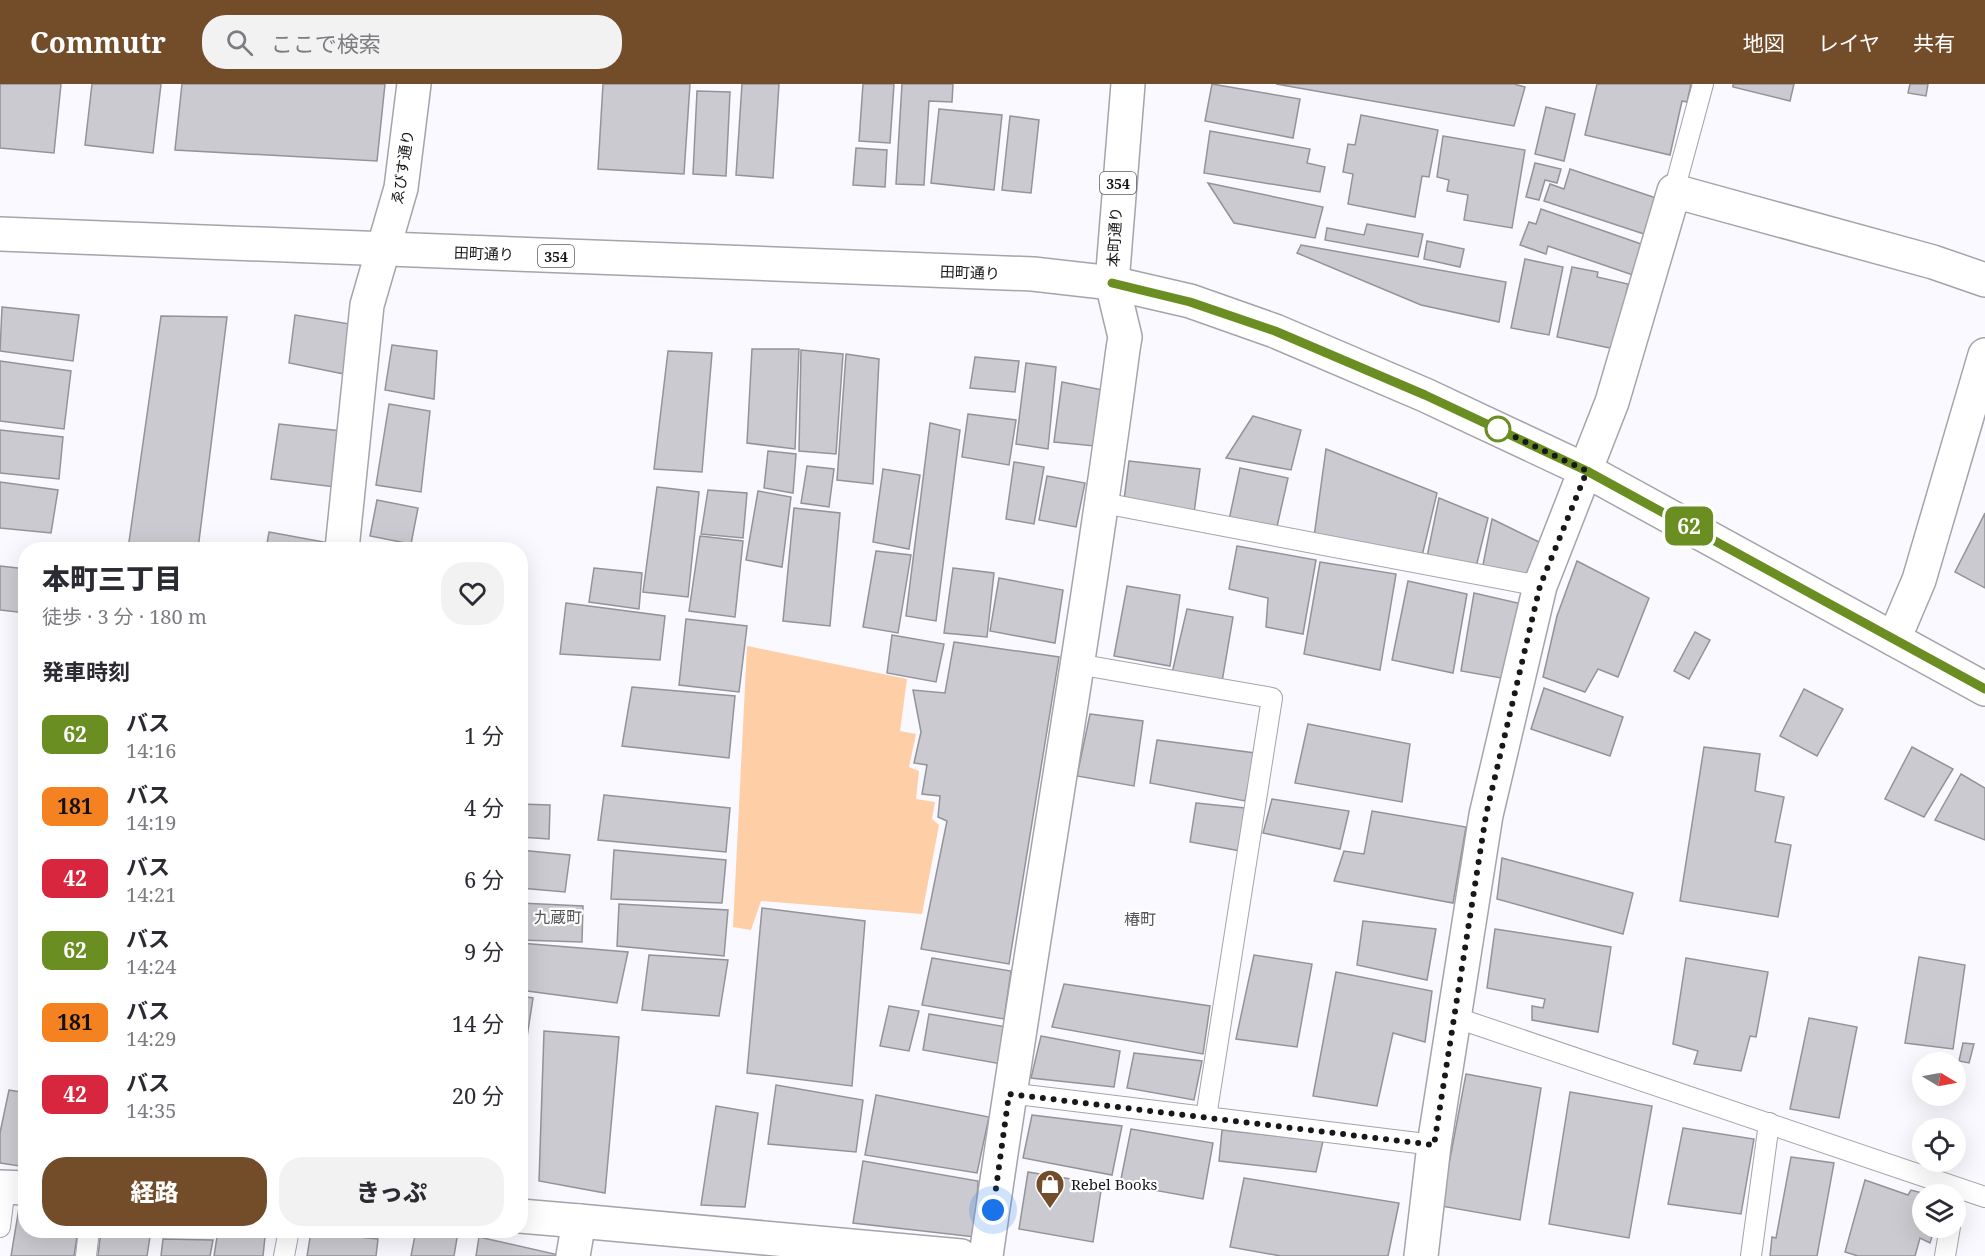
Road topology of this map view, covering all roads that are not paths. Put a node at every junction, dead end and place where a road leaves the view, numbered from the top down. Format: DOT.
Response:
graph roads {
  1 [pos="414,84"];
  2 [pos="1128,84"];
  3 [pos="1703,84"];
  4 [pos="1674,191"];
  5 [pos="0,234"];
  6 [pos="383,249"];
  7 [pos="1985,280"];
  8 [pos="1112,283"];
  9 [pos="1985,355"];
  10 [pos="1587,471"];
  11 [pos="1103,504"];
  12 [pos="343,542"];
  13 [pos="1540,586"];
  14 [pos="1894,639"];
  15 [pos="1077,664"];
  16 [pos="1985,689"];
  17 [pos="1455,1017"];
  18 [pos="1009,1094"];
  19 [pos="1206,1117"];
  20 [pos="1769,1123"];
  21 [pos="1434,1145"];
  22 [pos="1937,1184"];
  23 [pos="10,1187"];
  24 [pos="1966,1193"];
  25 [pos="1985,1197"];
  26 [pos="528,1217"];
  27 [pos="579,1221"];
  28 [pos="0,1227"];
  29 [pos="88,1238"];
  30 [pos="288,1238"];
  31 [pos="1948,1238"];
  32 [pos="1423,1242"];
  33 [pos="86,1256"];
  34 [pos="285,1256"];
  35 [pos="573,1256"];
  36 [pos="961,1256"];
  37 [pos="986,1256"];
  38 [pos="1751,1256"];
  39 [pos="1945,1256"];
  1 -- 6 [label="main road, ゑびす通り"];
  2 -- 8 [label="main road, 本町通り / 354"];
  3 -- 4 [label="lane"];
  4 -- 7 [label="main road"];
  4 -- 10 [label="main road"];
  5 -- 6 [label="main road, 田町通り / 354"];
  6 -- 8 [label="main road, 田町通り / 354"];
  6 -- 12 [label="main road, ゑびす通り"];
  8 -- 10 [label="main road, 田町通り"];
  8 -- 11 [label="main road, 本町通り"];
  9 -- 14 [label="main road"];
  10 -- 13 [label="main road"];
  10 -- 14 [label="main road, 田町通り"];
  11 -- 13 [label="lane"];
  11 -- 15 [label="main road, 本町通り"];
  13 -- 17 [label="main road"];
  14 -- 16 [label="main road, 田町通り"];
  15 -- 18 [label="main road, 本町通り"];
  15 -- 19 [label="lane"];
  17 -- 20 [label="lane"];
  17 -- 21 [label="main road"];
  18 -- 19 [label="lane"];
  18 -- 37 [label="main road, 本町通り"];
  19 -- 21 [label="lane"];
  20 -- 22 [label="lane"];
  20 -- 38 [label="lane"];
  21 -- 32 [label="main road"];
  23 -- 28 [label="lane"];
  24 -- 25 [label="lane"];
  26 -- 27 [label="main road"];
  27 -- 35 [label="main road"];
  27 -- 36 [label="main road"];
  29 -- 33 [label="lane"];
  30 -- 34 [label="lane"];
  31 -- 39 [label="lane"];
}
